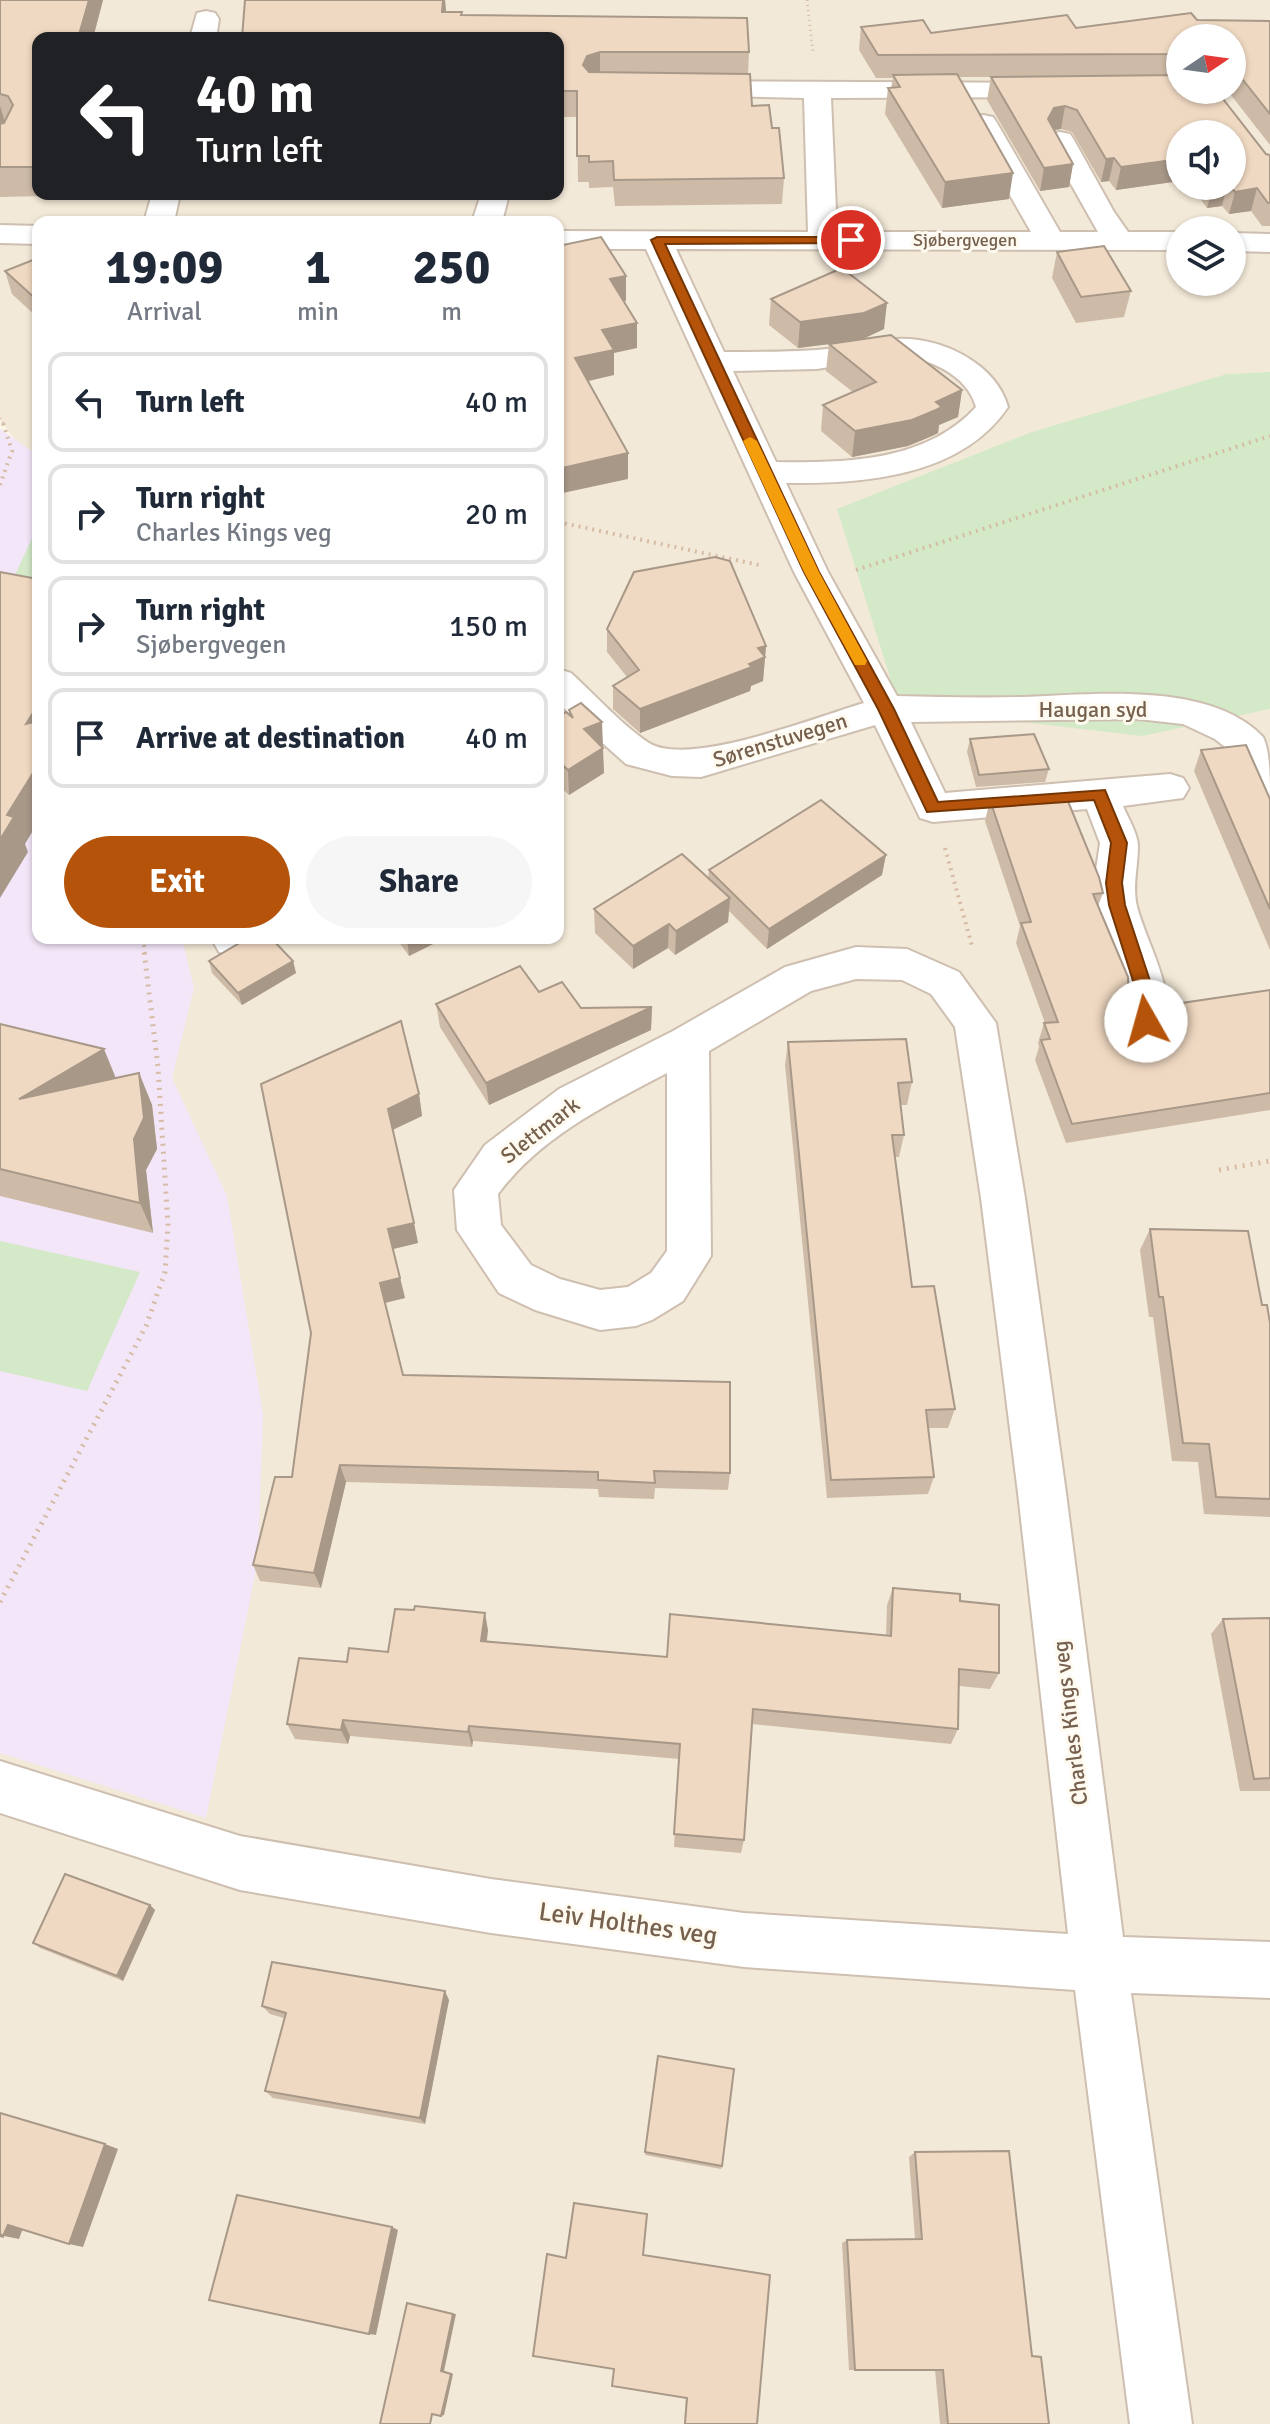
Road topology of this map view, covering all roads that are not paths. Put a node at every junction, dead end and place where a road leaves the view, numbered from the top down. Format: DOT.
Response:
graph roads {
  1 [pos="1072,88"];
  2 [pos="662,89"];
  3 [pos="964,89"];
  4 [pos="817,90"];
  5 [pos="1060,140"];
  6 [pos="0,234"];
  7 [pos="32,235"];
  8 [pos="564,240"];
  9 [pos="657,240"];
  10 [pos="823,240"];
  11 [pos="1050,240"];
  12 [pos="1119,240"];
  13 [pos="1166,241"];
  14 [pos="1246,242"];
  15 [pos="1270,243"];
  16 [pos="715,361"];
  17 [pos="764,472"];
  18 [pos="564,687"];
  19 [pos="886,709"];
  20 [pos="1270,783"];
  21 [pos="1170,788"];
  22 [pos="1100,794"];
  23 [pos="1146,1021"];
  24 [pos="975,1023"];
  25 [pos="688,1043"];
  26 [pos="0,1787"];
  27 [pos="1099,1964"];
  28 [pos="1270,1970"];
  29 [pos="1161,2424"];
  1 -- 3 [label="street"];
  2 -- 4 [label="street"];
  3 -- 4 [label="street"];
  3 -- 11 [label="street"];
  4 -- 10 [label="street"];
  5 -- 12 [label="street"];
  6 -- 7 [label="street"];
  8 -- 9 [label="street, Sjøbergvegen"];
  9 -- 10 [label="street, Sjøbergvegen"];
  9 -- 16 [label="street"];
  10 -- 11 [label="street, Sjøbergvegen"];
  11 -- 12 [label="street, Sjøbergvegen"];
  12 -- 13 [label="street, Sjøbergvegen"];
  14 -- 15 [label="street"];
  16 -- 17 [label="street"];
  16 -- 17 [label="street"];
  17 -- 19 [label="street"];
  18 -- 19 [label="street, Sørenstuvegen"];
  19 -- 20 [label="street, Haugan syd"];
  19 -- 22 [label="street"];
  21 -- 22 [label="street"];
  22 -- 23 [label="street"];
  24 -- 25 [label="street, Slettmark"];
  24 -- 27 [label="street, Charles Kings veg"];
  25 -- 25 [label="street, Slettmark"];
  26 -- 27 [label="street, Leiv Holthes veg"];
  27 -- 28 [label="street, Leiv Holthes veg"];
  27 -- 29 [label="street, Charles Kings veg"];
}
